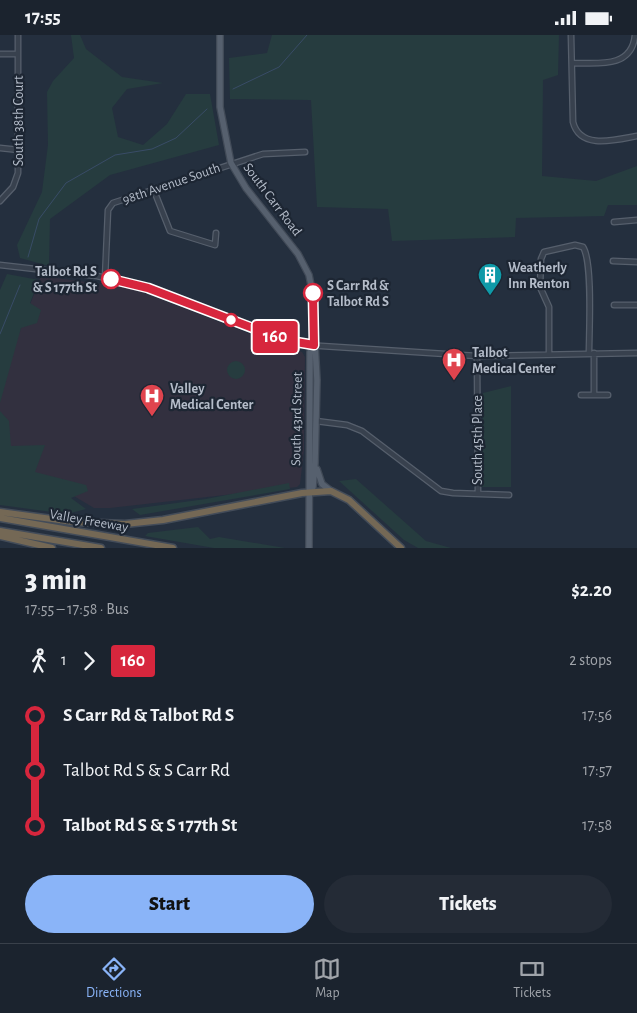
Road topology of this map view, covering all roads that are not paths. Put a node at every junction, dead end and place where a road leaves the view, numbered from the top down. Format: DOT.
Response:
graph roads {
  1 [pos="18,35"];
  2 [pos="220,35"];
  3 [pos="571,35"];
  4 [pos="635,35"];
  5 [pos="0,54"];
  6 [pos="18,54"];
  7 [pos="572,63"];
  8 [pos="637,136"];
  9 [pos="0,148"];
  10 [pos="19,149"];
  11 [pos="305,152"];
  12 [pos="231,163"];
  13 [pos="153,188"];
  14 [pos="0,201"];
  15 [pos="637,220"];
  16 [pos="614,222"];
  17 [pos="216,233"];
  18 [pos="613,261"];
  19 [pos="637,262"];
  20 [pos="0,265"];
  21 [pos="105,278"];
  22 [pos="614,305"];
  23 [pos="637,305"];
  24 [pos="314,345"];
  25 [pos="592,353"];
  26 [pos="637,353"];
  27 [pos="549,354"];
  28 [pos="477,356"];
  29 [pos="581,395"];
  30 [pos="594,395"];
  31 [pos="608,395"];
  32 [pos="316,421"];
  33 [pos="316,463"];
  34 [pos="331,491"];
  35 [pos="310,492"];
  36 [pos="478,494"];
  37 [pos="509,495"];
  38 [pos="0,512"];
  39 [pos="0,518"];
  40 [pos="0,521"];
  41 [pos="0,531"];
  42 [pos="0,536"];
  43 [pos="52,548"];
  44 [pos="101,548"];
  45 [pos="152,548"];
  46 [pos="173,548"];
  47 [pos="309,548"];
  48 [pos="401,548"];
  1 -- 6 [label="street, South 38th Court"];
  2 -- 12 [label="main road, South Carr Road"];
  3 -- 7 [label="street"];
  4 -- 7 [label="street"];
  5 -- 6 [label="street"];
  6 -- 10 [label="street, South 38th Court"];
  7 -- 8 [label="street"];
  9 -- 10 [label="street"];
  10 -- 14 [label="street, South 38th Court"];
  11 -- 12 [label="street, 98th Avenue South"];
  12 -- 13 [label="street, 98th Avenue South"];
  12 -- 24 [label="main road, South Carr Road"];
  13 -- 17 [label="street"];
  13 -- 21 [label="street, 98th Avenue South"];
  15 -- 16 [label="street"];
  18 -- 19 [label="street"];
  20 -- 21 [label="street"];
  21 -- 24 [label="street"];
  22 -- 23 [label="street"];
  24 -- 28 [label="street"];
  24 -- 32 [label="main road, South 43rd Street"];
  24 -- 35 [label="main road, South 43rd Street"];
  25 -- 26 [label="street"];
  25 -- 27 [label="street"];
  25 -- 27 [label="street"];
  25 -- 30 [label="street"];
  27 -- 28 [label="street"];
  28 -- 36 [label="street, South 45th Place"];
  29 -- 30 [label="street"];
  30 -- 31 [label="street"];
  32 -- 33 [label="main road, South 43rd Street"];
  32 -- 36 [label="street"];
  33 -- 34 [label="main road"];
  33 -- 35 [label="main road, South 43rd Street"];
  34 -- 35 [label="highway"];
  34 -- 48 [label="highway"];
  35 -- 38 [label="highway"];
  35 -- 47 [label="main road, South 43rd Street"];
  36 -- 37 [label="street"];
  39 -- 46 [label="highway, Valley Freeway"];
  40 -- 45 [label="highway"];
  41 -- 44 [label="highway, Valley Freeway"];
  42 -- 43 [label="highway"];
}
